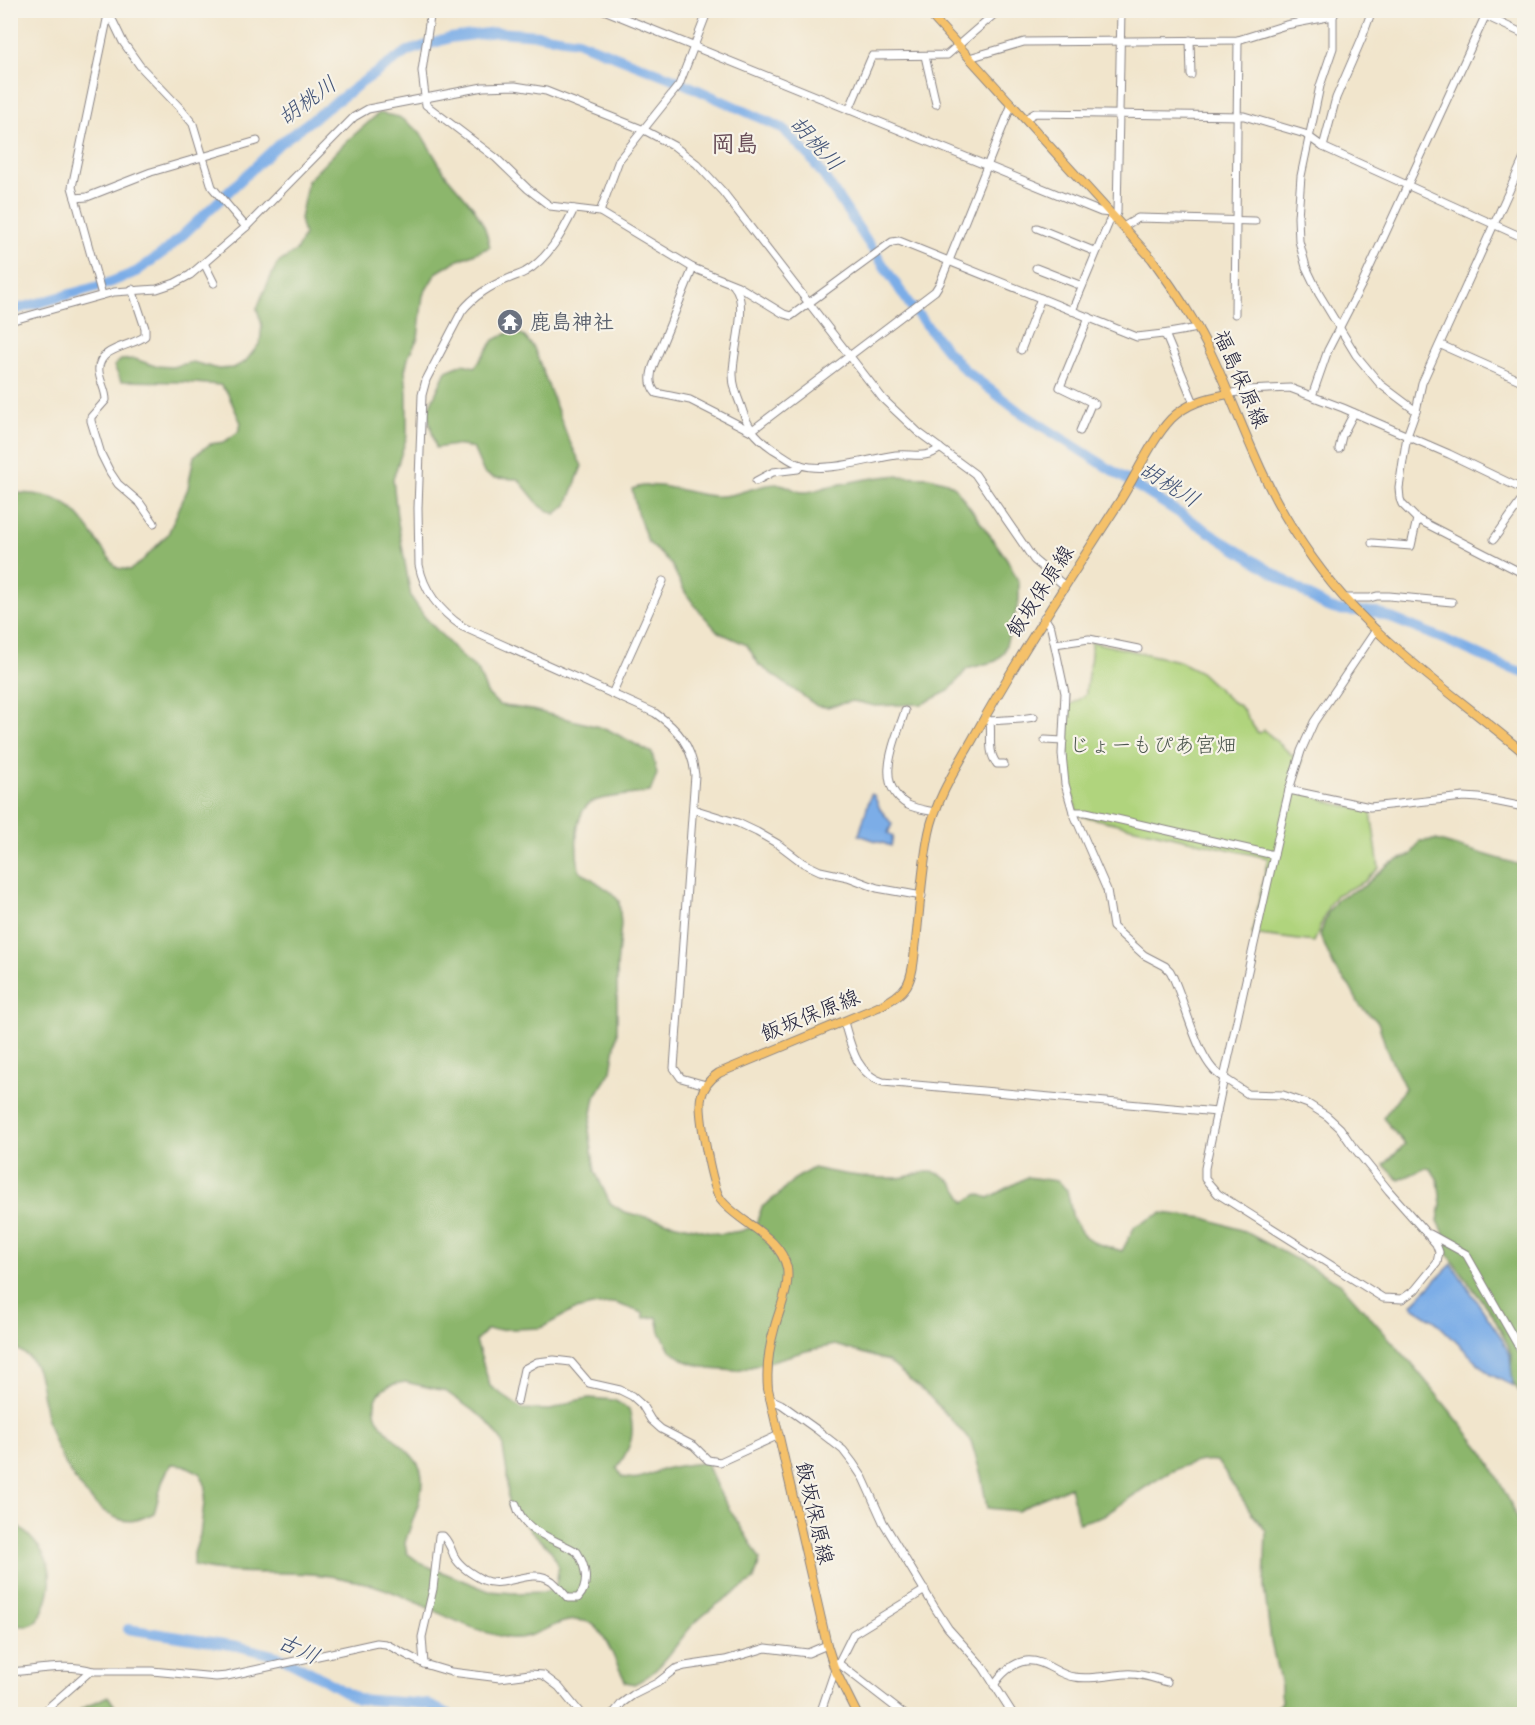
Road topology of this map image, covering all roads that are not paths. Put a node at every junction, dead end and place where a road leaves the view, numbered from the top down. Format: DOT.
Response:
graph roads {
  1 [pos="431,10"];
  2 [pos="604,10"];
  3 [pos="708,10"];
  4 [pos="926,10"];
  5 [pos="999,10"];
  6 [pos="1122,10"];
  7 [pos="1372,10"];
  8 [pos="1473,10"];
  9 [pos="110,13"];
  10 [pos="1487,13"];
  11 [pos="1335,14"];
  12 [pos="1524,34"];
  13 [pos="1190,40"];
  14 [pos="1238,40"];
  15 [pos="1120,41"];
  16 [pos="959,46"];
  17 [pos="693,47"];
  18 [pos="925,56"];
  19 [pos="969,57"];
  20 [pos="1191,75"];
  21 [pos="426,98"];
  22 [pos="936,104"];
  23 [pos="1012,104"];
  24 [pos="849,110"];
  25 [pos="1120,115"];
  26 [pos="1237,116"];
  27 [pos="1025,119"];
  28 [pos="644,130"];
  29 [pos="1309,136"];
  30 [pos="256,141"];
  31 [pos="1323,147"];
  32 [pos="203,156"];
  33 [pos="1524,158"];
  34 [pos="987,166"];
  35 [pos="1408,186"];
  36 [pos="75,198"];
  37 [pos="574,209"];
  38 [pos="600,212"];
  39 [pos="1112,215"];
  40 [pos="1236,220"];
  41 [pos="1255,221"];
  42 [pos="1494,225"];
  43 [pos="246,227"];
  44 [pos="1123,227"];
  45 [pos="1037,228"];
  46 [pos="1524,238"];
  47 [pos="1096,252"];
  48 [pos="949,261"];
  49 [pos="204,263"];
  50 [pos="693,268"];
  51 [pos="1036,268"];
  52 [pos="214,283"];
  53 [pos="732,284"];
  54 [pos="1082,286"];
  55 [pos="132,289"];
  56 [pos="748,292"];
  57 [pos="102,295"];
  58 [pos="741,298"];
  59 [pos="1041,298"];
  60 [pos="809,304"];
  61 [pos="1072,311"];
  62 [pos="1235,314"];
  63 [pos="1089,318"];
  64 [pos="10,321"];
  65 [pos="1339,326"];
  66 [pos="1198,328"];
  67 [pos="1163,334"];
  68 [pos="1441,345"];
  69 [pos="1021,350"];
  70 [pos="850,357"];
  71 [pos="1524,382"];
  72 [pos="1228,394"];
  73 [pos="1312,396"];
  74 [pos="1194,403"];
  75 [pos="1416,411"];
  76 [pos="1354,413"];
  77 [pos="751,431"];
  78 [pos="1080,431"];
  79 [pos="1407,436"];
  80 [pos="940,448"];
  81 [pos="1339,449"];
  82 [pos="801,465"];
  83 [pos="756,481"];
  84 [pos="1524,490"];
  85 [pos="1524,497"];
  86 [pos="1417,519"];
  87 [pos="154,523"];
  88 [pos="1494,539"];
  89 [pos="1372,543"];
  90 [pos="1524,574"];
  91 [pos="663,581"];
  92 [pos="1065,586"];
  93 [pos="1347,600"];
  94 [pos="1452,602"];
  95 [pos="1044,616"];
  96 [pos="1376,630"];
  97 [pos="1055,644"];
  98 [pos="1138,650"];
  99 [pos="612,694"];
  100 [pos="905,711"];
  101 [pos="1034,717"];
  102 [pos="987,718"];
  103 [pos="1045,740"];
  104 [pos="1063,741"];
  105 [pos="1524,753"];
  106 [pos="1004,764"];
  107 [pos="1290,790"];
  108 [pos="1524,807"];
  109 [pos="693,809"];
  110 [pos="935,812"];
  111 [pos="1073,812"];
  112 [pos="1274,855"];
  113 [pos="922,896"];
  114 [pos="844,1022"];
  115 [pos="1224,1078"];
  116 [pos="706,1085"];
  117 [pos="1217,1112"];
  118 [pos="1425,1231"];
  119 [pos="1524,1356"];
  120 [pos="770,1399"];
  121 [pos="517,1402"];
  122 [pos="778,1435"];
  123 [pos="516,1504"];
  124 [pos="925,1590"];
  125 [pos="827,1645"];
  126 [pos="424,1664"];
  127 [pos="837,1667"];
  128 [pos="93,1671"];
  129 [pos="10,1672"];
  130 [pos="1167,1682"];
  131 [pos="994,1686"];
  132 [pos="41,1714"];
  133 [pos="581,1714"];
  134 [pos="613,1714"];
  135 [pos="820,1714"];
  136 [pos="857,1714"];
  137 [pos="904,1714"];
  138 [pos="1012,1714"];
  1 -- 21 [label="street"];
  2 -- 17 [label="street"];
  3 -- 17 [label="street"];
  4 -- 16 [label="main road, 福島保原線"];
  5 -- 16 [label="street"];
  6 -- 15 [label="street"];
  7 -- 31 [label="street"];
  8 -- 10 [label="street"];
  9 -- 32 [label="street"];
  9 -- 36 [label="street"];
  10 -- 12 [label="street"];
  10 -- 35 [label="street"];
  11 -- 14 [label="street"];
  11 -- 29 [label="street"];
  13 -- 14 [label="street"];
  13 -- 15 [label="street"];
  13 -- 20 [label="street"];
  14 -- 26 [label="street"];
  15 -- 19 [label="street"];
  15 -- 25 [label="street"];
  16 -- 18 [label="street"];
  16 -- 19 [label="main road, 福島保原線"];
  17 -- 24 [label="street"];
  17 -- 28 [label="street"];
  18 -- 22 [label="street"];
  18 -- 24 [label="street"];
  19 -- 23 [label="main road, 福島保原線"];
  21 -- 28 [label="street"];
  21 -- 37 [label="street"];
  21 -- 43 [label="street"];
  23 -- 27 [label="main road, 福島保原線"];
  23 -- 34 [label="street"];
  24 -- 34 [label="street"];
  25 -- 26 [label="street"];
  25 -- 27 [label="street"];
  25 -- 39 [label="street"];
  26 -- 29 [label="street"];
  26 -- 40 [label="street"];
  27 -- 39 [label="main road, 福島保原線"];
  28 -- 38 [label="street"];
  28 -- 60 [label="street"];
  29 -- 31 [label="street"];
  29 -- 65 [label="street"];
  30 -- 32 [label="street"];
  31 -- 35 [label="street"];
  32 -- 36 [label="street"];
  32 -- 43 [label="street"];
  33 -- 42 [label="street"];
  34 -- 39 [label="street"];
  34 -- 48 [label="street"];
  35 -- 42 [label="street"];
  35 -- 65 [label="street"];
  36 -- 57 [label="street"];
  37 -- 38 [label="street"];
  37 -- 99 [label="street"];
  38 -- 50 [label="street"];
  39 -- 44 [label="main road, 福島保原線"];
  39 -- 47 [label="street"];
  40 -- 41 [label="street"];
  40 -- 44 [label="street"];
  40 -- 62 [label="street"];
  42 -- 46 [label="street"];
  42 -- 68 [label="street"];
  43 -- 49 [label="street"];
  44 -- 66 [label="main road, 福島保原線"];
  45 -- 47 [label="street"];
  47 -- 54 [label="street"];
  48 -- 59 [label="street"];
  48 -- 60 [label="street"];
  48 -- 70 [label="street"];
  49 -- 52 [label="street"];
  49 -- 55 [label="street"];
  50 -- 53 [label="street"];
  50 -- 77 [label="street"];
  51 -- 54 [label="street"];
  53 -- 56 [label="street"];
  53 -- 58 [label="street"];
  54 -- 61 [label="street"];
  55 -- 57 [label="street"];
  55 -- 87 [label="street"];
  56 -- 58 [label="street"];
  56 -- 60 [label="street"];
  57 -- 64 [label="street"];
  58 -- 77 [label="street"];
  59 -- 61 [label="street"];
  59 -- 69 [label="street"];
  60 -- 70 [label="street"];
  61 -- 63 [label="street"];
  63 -- 67 [label="street"];
  63 -- 78 [label="street"];
  65 -- 73 [label="street"];
  65 -- 75 [label="street"];
  66 -- 67 [label="street"];
  66 -- 72 [label="main road, 福島保原線"];
  67 -- 74 [label="street"];
  68 -- 71 [label="street"];
  68 -- 75 [label="street"];
  70 -- 77 [label="street"];
  70 -- 80 [label="street"];
  72 -- 73 [label="street"];
  72 -- 74 [label="main road, 飯坂保原線"];
  72 -- 93 [label="main road, 福島保原線"];
  73 -- 76 [label="street"];
  74 -- 92 [label="main road, 飯坂保原線"];
  75 -- 79 [label="street"];
  76 -- 79 [label="street"];
  76 -- 81 [label="street"];
  77 -- 82 [label="street"];
  79 -- 84 [label="street"];
  79 -- 86 [label="street"];
  80 -- 82 [label="street"];
  80 -- 92 [label="street"];
  82 -- 83 [label="street"];
  85 -- 88 [label="street"];
  86 -- 89 [label="street"];
  86 -- 90 [label="street"];
  91 -- 99 [label="street"];
  92 -- 95 [label="main road, 飯坂保原線"];
  93 -- 94 [label="street"];
  93 -- 96 [label="main road, 福島保原線"];
  95 -- 97 [label="street"];
  95 -- 102 [label="main road, 飯坂保原線"];
  96 -- 105 [label="main road, 福島保原線"];
  96 -- 107 [label="street"];
  97 -- 98 [label="street"];
  97 -- 104 [label="street"];
  99 -- 109 [label="street"];
  100 -- 110 [label="street"];
  101 -- 102 [label="street"];
  102 -- 106 [label="street"];
  102 -- 110 [label="main road, 飯坂保原線"];
  103 -- 104 [label="street"];
  104 -- 111 [label="street"];
  107 -- 108 [label="street"];
  107 -- 112 [label="street"];
  109 -- 113 [label="street"];
  109 -- 116 [label="street"];
  110 -- 113 [label="main road, 飯坂保原線"];
  111 -- 112 [label="street"];
  111 -- 115 [label="street"];
  112 -- 115 [label="street"];
  113 -- 114 [label="main road, 飯坂保原線"];
  114 -- 116 [label="main road, 飯坂保原線"];
  114 -- 117 [label="street"];
  115 -- 117 [label="street"];
  115 -- 118 [label="street"];
  116 -- 120 [label="main road, 飯坂保原線"];
  117 -- 118 [label="street"];
  118 -- 119 [label="street"];
  120 -- 122 [label="main road, 飯坂保原線"];
  120 -- 124 [label="street"];
  121 -- 122 [label="street"];
  122 -- 125 [label="main road, 飯坂保原線"];
  123 -- 126 [label="street"];
  124 -- 127 [label="street"];
  124 -- 131 [label="street"];
  125 -- 127 [label="main road, 飯坂保原線"];
  125 -- 134 [label="street"];
  126 -- 128 [label="street"];
  126 -- 133 [label="street"];
  127 -- 135 [label="street"];
  127 -- 136 [label="main road, 飯坂保原線"];
  127 -- 137 [label="street"];
  128 -- 129 [label="street"];
  128 -- 132 [label="street"];
  130 -- 131 [label="street"];
  131 -- 138 [label="street"];
}
